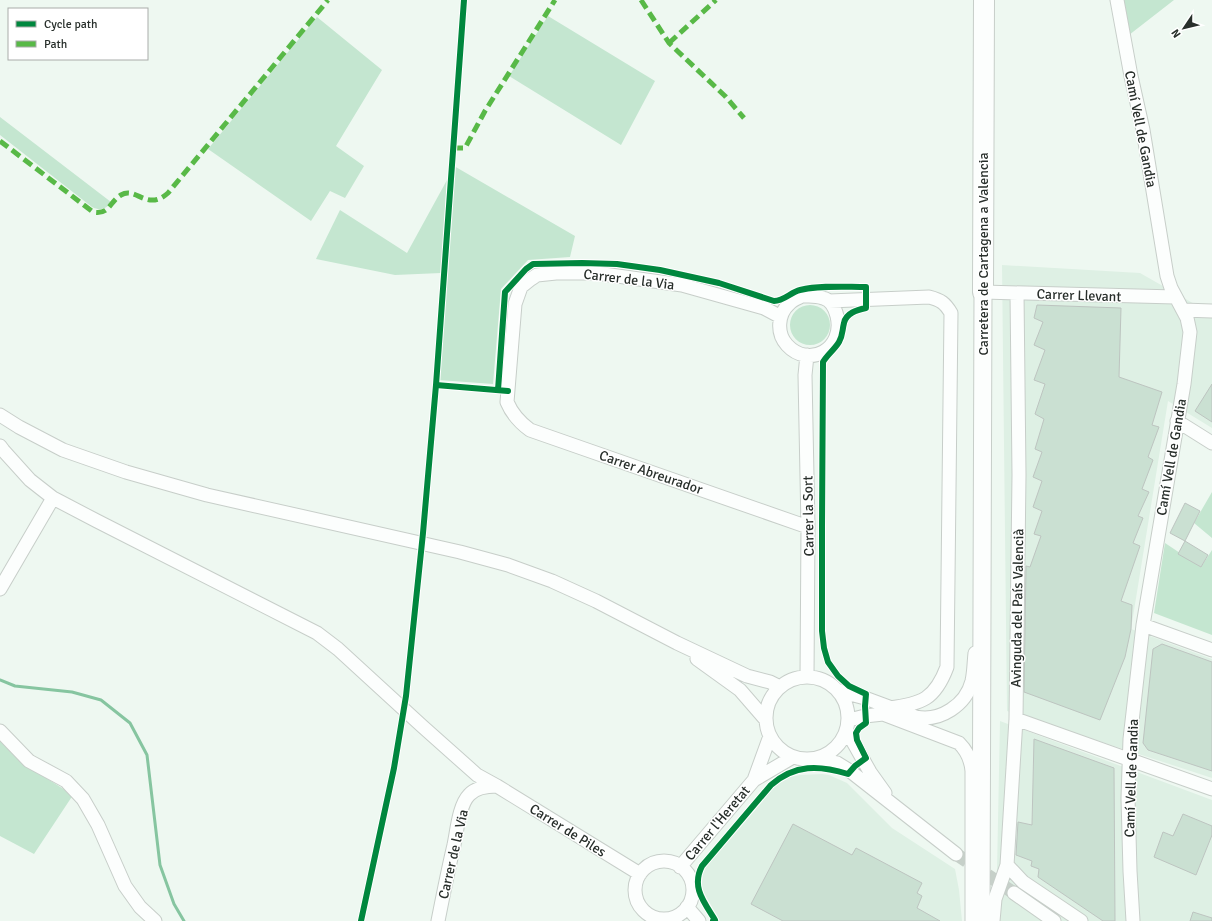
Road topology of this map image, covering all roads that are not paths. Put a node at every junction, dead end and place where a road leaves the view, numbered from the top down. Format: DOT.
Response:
graph roads {
  1 [pos="984,0"];
  2 [pos="1117,0"];
  3 [pos="983,292"];
  4 [pos="1017,293"];
  5 [pos="1175,297"];
  6 [pos="829,301"];
  7 [pos="1183,310"];
  8 [pos="1212,311"];
  9 [pos="780,317"];
  10 [pos="807,355"];
  11 [pos="503,391"];
  12 [pos="0,415"];
  13 [pos="1177,421"];
  14 [pos="1212,443"];
  15 [pos="0,446"];
  16 [pos="53,498"];
  17 [pos="982,508"];
  18 [pos="808,527"];
  19 [pos="0,589"];
  20 [pos="1143,624"];
  21 [pos="676,643"];
  22 [pos="1212,650"];
  23 [pos="808,677"];
  24 [pos="780,687"];
  25 [pos="839,691"];
  26 [pos="889,708"];
  27 [pos="1016,719"];
  28 [pos="766,720"];
  29 [pos="848,726"];
  30 [pos="0,731"];
  31 [pos="770,736"];
  32 [pos="792,757"];
  33 [pos="816,759"];
  34 [pos="1129,759"];
  35 [pos="754,780"];
  36 [pos="497,786"];
  37 [pos="1212,789"];
  38 [pos="897,809"];
  39 [pos="977,844"];
  40 [pos="956,854"];
  41 [pos="1006,866"];
  42 [pos="680,867"];
  43 [pos="640,874"];
  44 [pos="1014,893"];
  45 [pos="976,895"];
  46 [pos="687,907"];
  47 [pos="641,917"];
  48 [pos="155,921"];
  49 [pos="438,921"];
  50 [pos="699,921"];
  51 [pos="972,921"];
  52 [pos="981,921"];
  53 [pos="993,921"];
  54 [pos="1054,921"];
  55 [pos="1081,921"];
  56 [pos="1132,921"];
  1 -- 3 [label="highway, Carretera de Cartagena a Valencia"];
  2 -- 5 [label="street, Camí Vell de Gandia"];
  3 -- 4 [label="street, Carrer Llevant"];
  3 -- 17 [label="main road, Carretera de Cartagena a Valencia"];
  4 -- 5 [label="street, Carrer Llevant"];
  4 -- 27 [label="street, Avinguda del País Valencià"];
  5 -- 7 [label="street, Camí Vell de Gandia"];
  6 -- 9 [label="street"];
  6 -- 10 [label="street"];
  6 -- 26 [label="street"];
  7 -- 8 [label="street"];
  7 -- 13 [label="street, Camí Vell de Gandia"];
  9 -- 10 [label="street"];
  9 -- 11 [label="street, Carrer de la Via"];
  10 -- 18 [label="street, Carrer la Sort"];
  11 -- 18 [label="street, Carrer Abreurador"];
  12 -- 21 [label="street"];
  13 -- 14 [label="street"];
  13 -- 20 [label="street, Camí Vell de Gandia"];
  15 -- 16 [label="street, Carrer de Piles"];
  16 -- 19 [label="street"];
  16 -- 36 [label="street, Carrer de Piles"];
  17 -- 26 [label="street"];
  17 -- 39 [label="main road"];
  18 -- 23 [label="street, Carrer la Sort"];
  20 -- 22 [label="street"];
  20 -- 34 [label="street, Camí Vell de Gandia"];
  21 -- 24 [label="street"];
  21 -- 28 [label="street"];
  23 -- 24 [label="street"];
  23 -- 25 [label="street"];
  24 -- 28 [label="street"];
  25 -- 26 [label="street"];
  25 -- 29 [label="street"];
  27 -- 34 [label="street"];
  27 -- 41 [label="street, Avinguda del País Valencià"];
  28 -- 31 [label="street"];
  29 -- 33 [label="street"];
  29 -- 38 [label="street"];
  29 -- 39 [label="street"];
  30 -- 48 [label="street"];
  31 -- 32 [label="street"];
  31 -- 35 [label="street, Carrer l'Heretat"];
  32 -- 33 [label="street"];
  32 -- 35 [label="street, Carrer l'Heretat"];
  33 -- 38 [label="street"];
  34 -- 37 [label="street"];
  34 -- 56 [label="street, Camí Vell de Gandia"];
  35 -- 42 [label="street, Carrer l'Heretat"];
  36 -- 43 [label="street, Carrer de Piles"];
  36 -- 49 [label="street, Carrer de la Via"];
  38 -- 40 [label="street"];
  39 -- 45 [label="main road"];
  41 -- 53 [label="street, Avinguda del País Valencià"];
  41 -- 55 [label="street"];
  42 -- 43 [label="street"];
  42 -- 46 [label="street"];
  43 -- 47 [label="street"];
  44 -- 54 [label="street"];
  45 -- 51 [label="street"];
  45 -- 52 [label="main road"];
  46 -- 47 [label="street"];
  46 -- 50 [label="street"];
}
